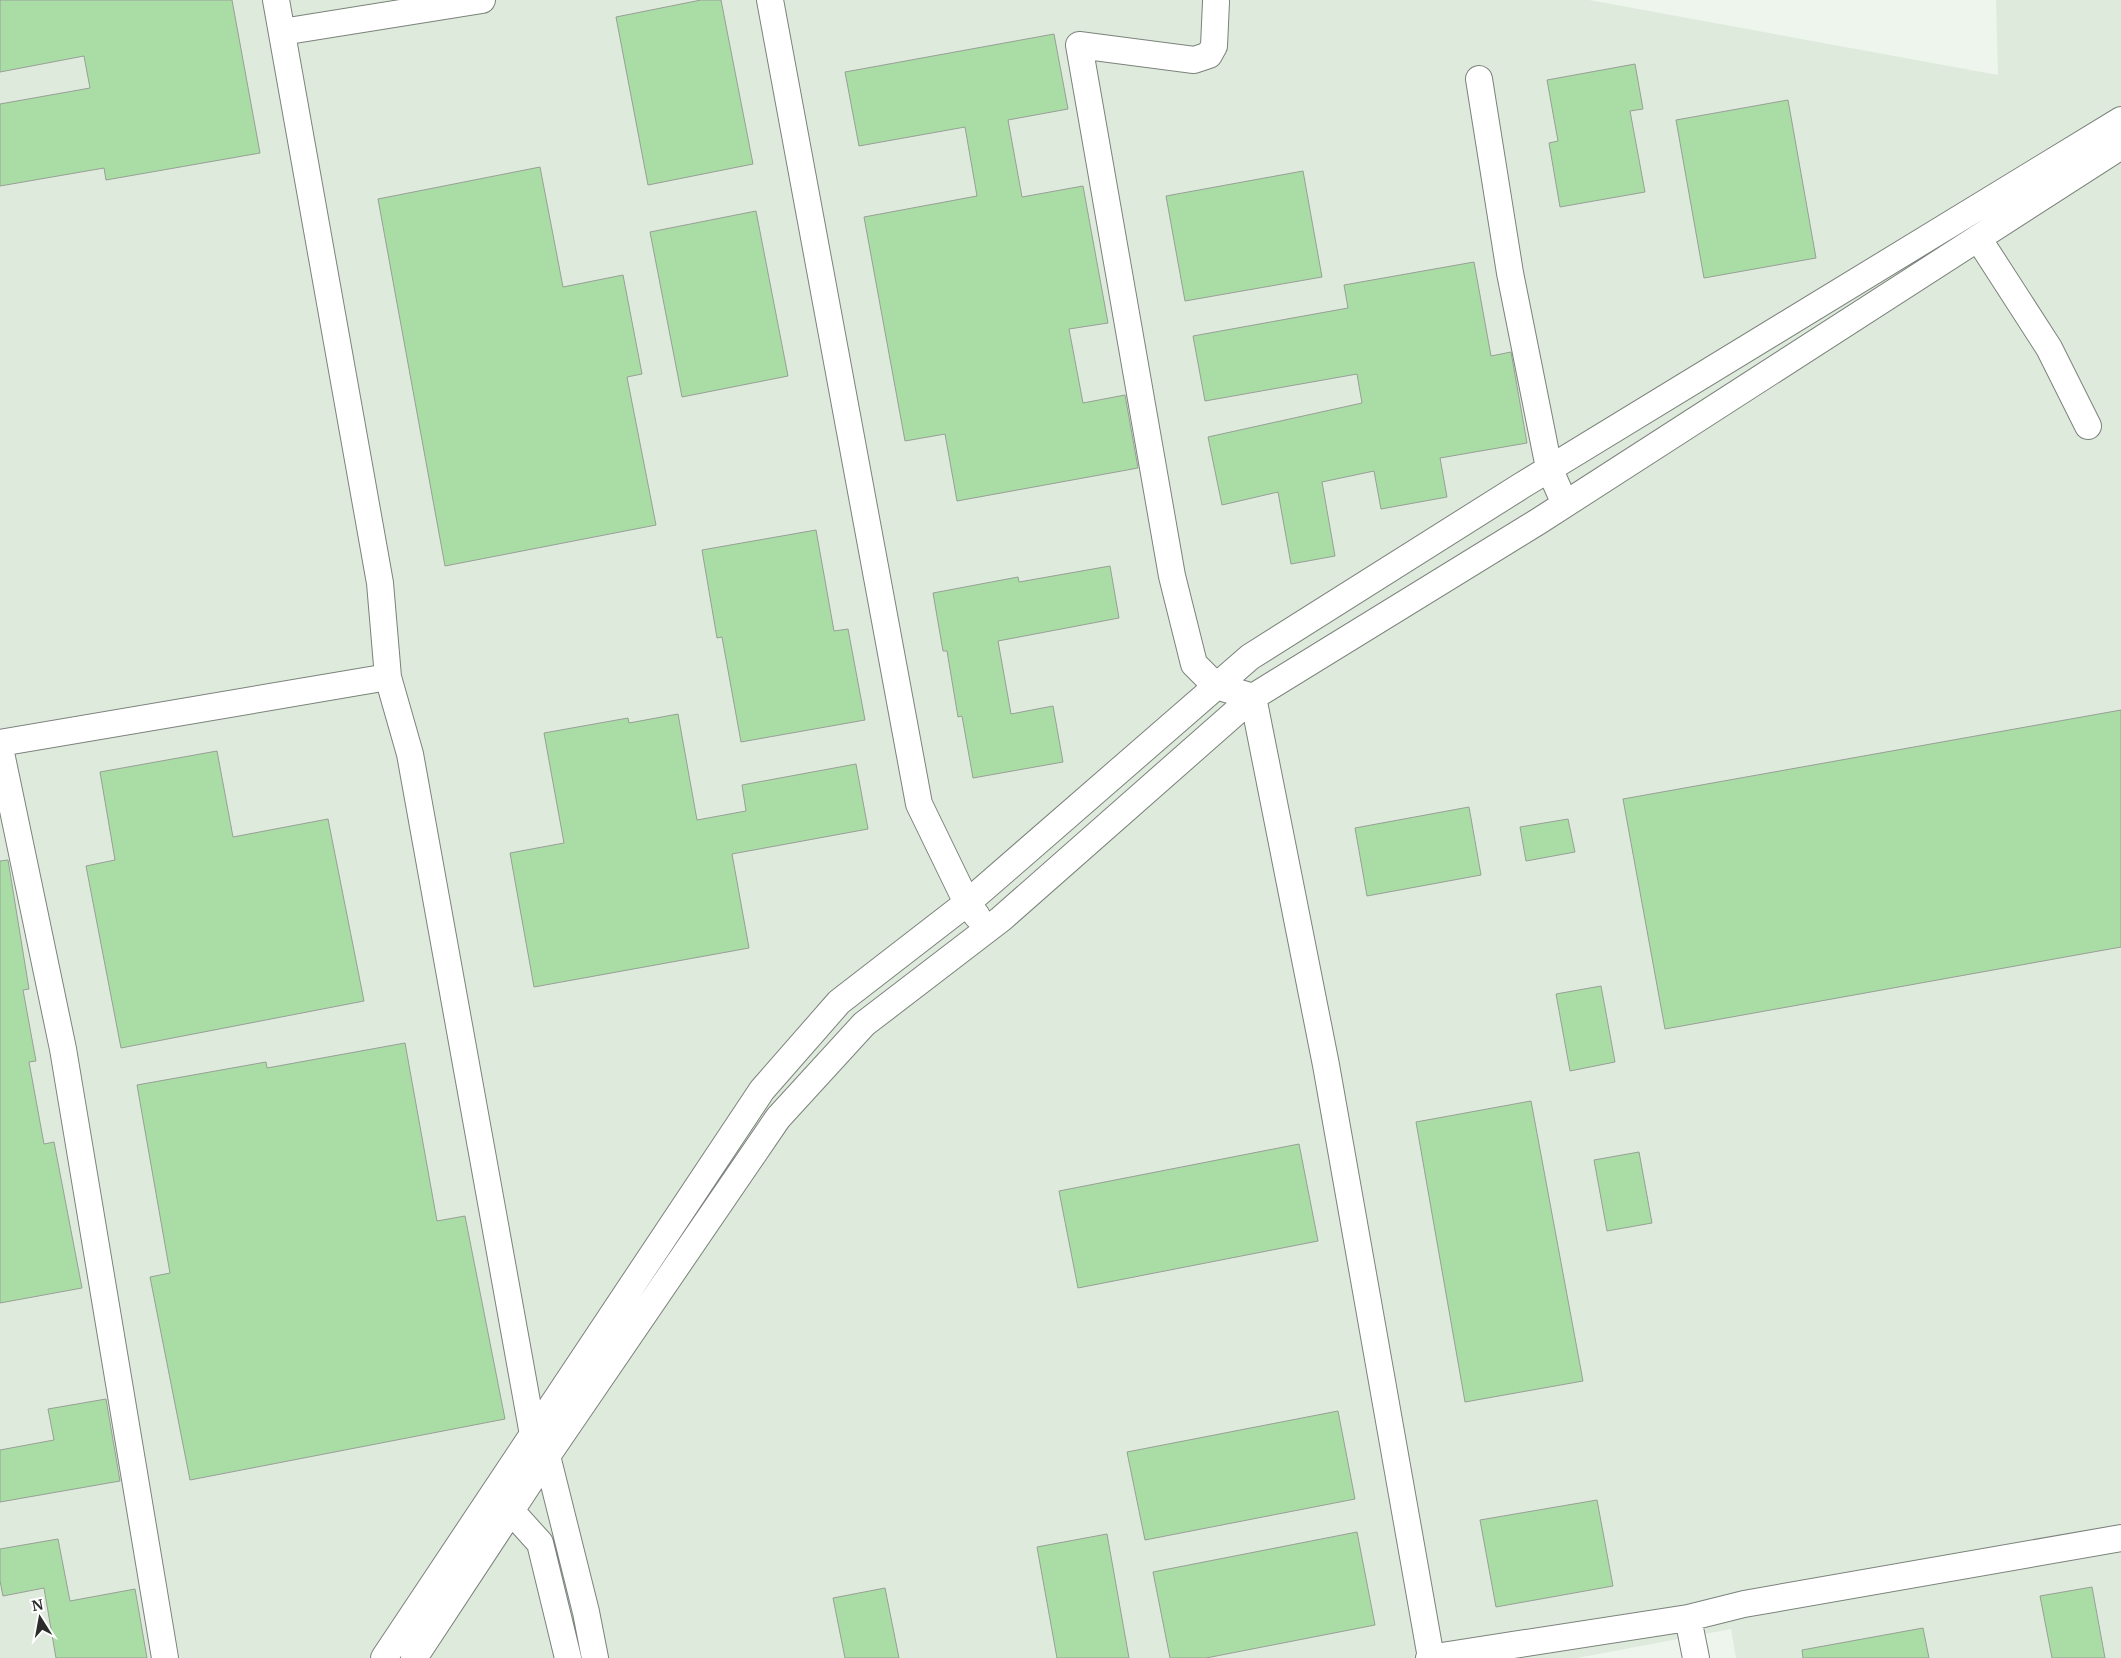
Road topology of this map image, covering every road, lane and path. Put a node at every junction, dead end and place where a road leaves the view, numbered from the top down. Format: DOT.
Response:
graph roads {
  1 [pos="276,0"];
  2 [pos="482,0"];
  3 [pos="770,0"];
  4 [pos="1216,2"];
  5 [pos="282,32"];
  6 [pos="1479,79"];
  7 [pos="2121,120"];
  8 [pos="2121,146"];
  9 [pos="1978,238"];
  10 [pos="2088,426"];
  11 [pos="1549,468"];
  12 [pos="1565,504"];
  13 [pos="388,677"];
  14 [pos="1216,686"];
  15 [pos="1253,697"];
  16 [pos="0,743"];
  17 [pos="0,748"];
  18 [pos="967,903"];
  19 [pos="988,930"];
  20 [pos="540,1445"];
  21 [pos="501,1505"];
  22 [pos="2121,1538"];
  23 [pos="1688,1618"];
  24 [pos="165,1658"];
  25 [pos="384,1658"];
  26 [pos="414,1658"];
  27 [pos="568,1658"];
  28 [pos="595,1658"];
  29 [pos="1430,1658"];
  30 [pos="1696,1658"];
  1 -- 5 [label="street"];
  2 -- 5 [label="street"];
  3 -- 18 [label="street"];
  4 -- 14 [label="street"];
  5 -- 13 [label="street"];
  6 -- 11 [label="street"];
  7 -- 11 [label="street"];
  8 -- 9 [label="street"];
  9 -- 10 [label="street"];
  9 -- 12 [label="street"];
  11 -- 12 [label="street"];
  11 -- 14 [label="street"];
  12 -- 15 [label="street"];
  13 -- 16 [label="street"];
  13 -- 20 [label="street"];
  14 -- 15 [label="street"];
  14 -- 18 [label="street"];
  15 -- 19 [label="street"];
  15 -- 29 [label="street"];
  17 -- 24 [label="street"];
  18 -- 19 [label="street"];
  18 -- 20 [label="street"];
  19 -- 20 [label="street"];
  20 -- 21 [label="street"];
  20 -- 28 [label="street"];
  21 -- 25 [label="street"];
  21 -- 26 [label="street"];
  21 -- 27 [label="street"];
  22 -- 23 [label="street"];
  23 -- 29 [label="street"];
  23 -- 30 [label="street"];
}
